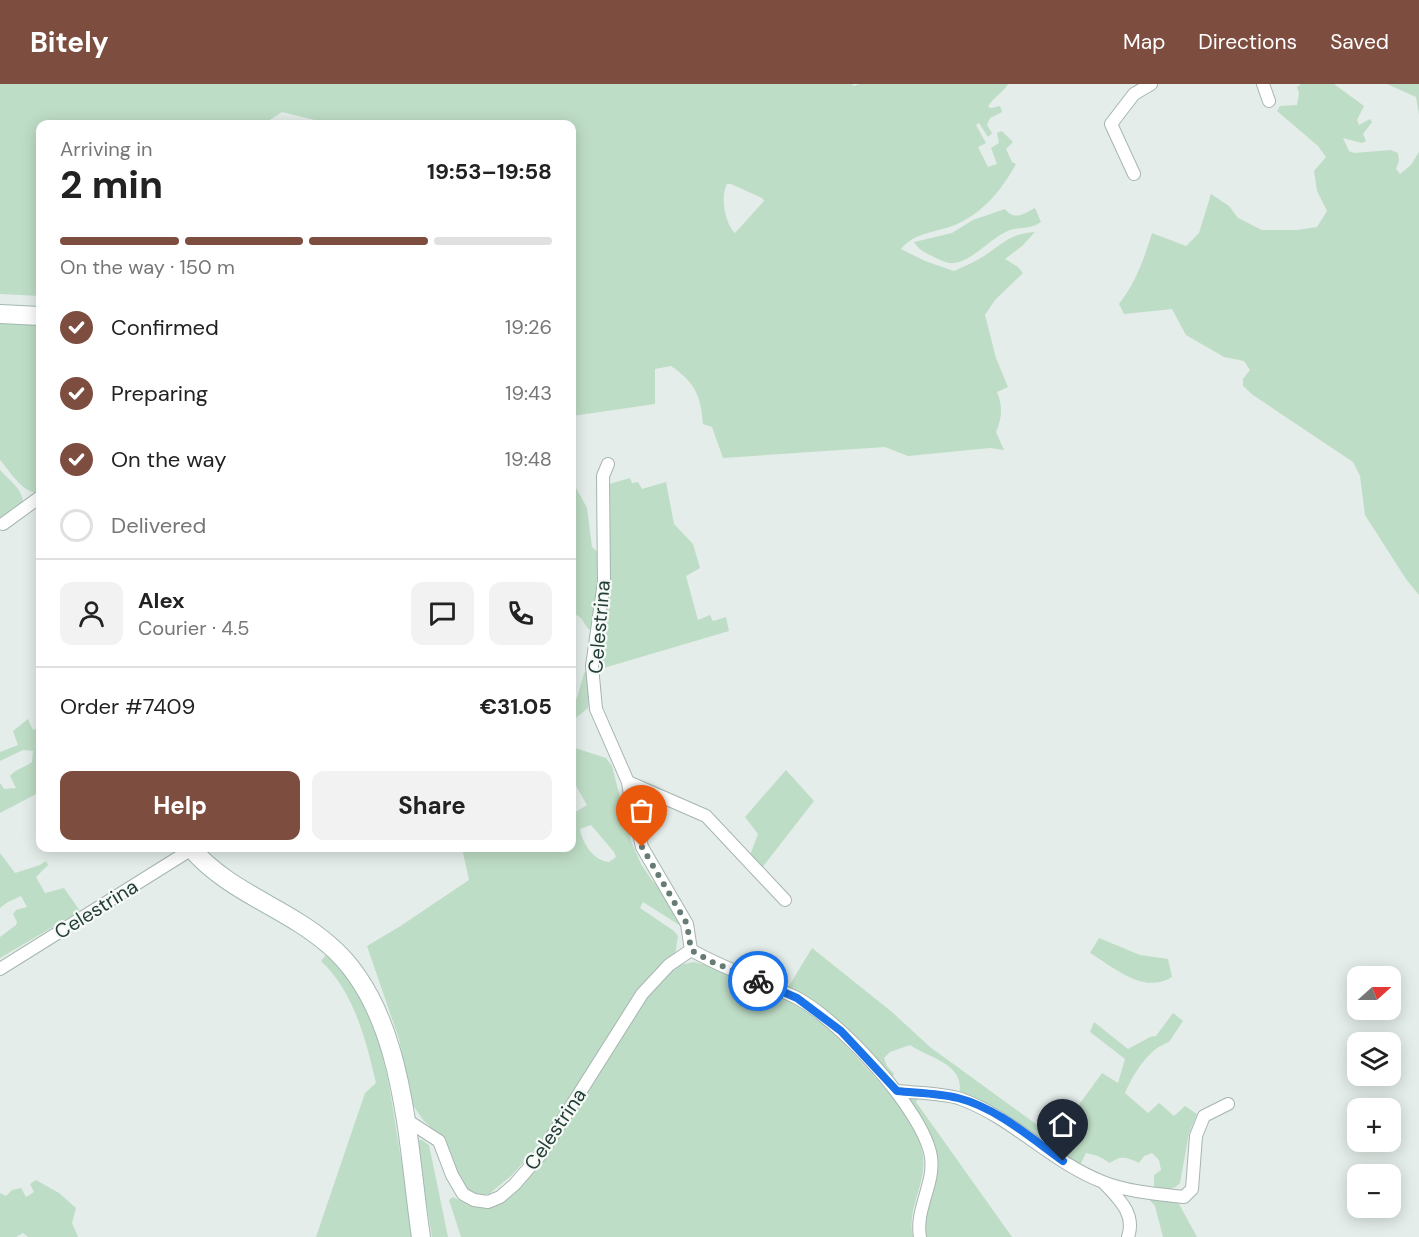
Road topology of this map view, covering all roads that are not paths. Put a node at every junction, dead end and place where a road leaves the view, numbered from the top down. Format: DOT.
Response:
graph roads {
  1 [pos="1151,84"];
  2 [pos="1263,84"];
  3 [pos="1269,101"];
  4 [pos="1134,174"];
  5 [pos="0,314"];
  6 [pos="36,316"];
  7 [pos="608,464"];
  8 [pos="36,500"];
  9 [pos="3,524"];
  10 [pos="628,782"];
  11 [pos="186,852"];
  12 [pos="196,852"];
  13 [pos="785,900"];
  14 [pos="691,950"];
  15 [pos="0,969"];
  16 [pos="897,1091"];
  17 [pos="1228,1104"];
  18 [pos="405,1119"];
  19 [pos="1103,1182"];
  20 [pos="421,1237"];
  21 [pos="920,1237"];
  22 [pos="1128,1237"];
  1 -- 4 [label="street"];
  2 -- 3 [label="street"];
  5 -- 6 [label="street"];
  7 -- 10 [label="street, Celestrina"];
  8 -- 9 [label="street"];
  10 -- 13 [label="street"];
  10 -- 14 [label="street, Celestrina"];
  11 -- 15 [label="street, Celestrina"];
  12 -- 18 [label="street, Celestrina"];
  14 -- 16 [label="street"];
  14 -- 18 [label="street, Celestrina"];
  16 -- 19 [label="street"];
  16 -- 21 [label="street"];
  17 -- 19 [label="street"];
  18 -- 20 [label="street, Celestrina"];
  19 -- 22 [label="street"];
}
